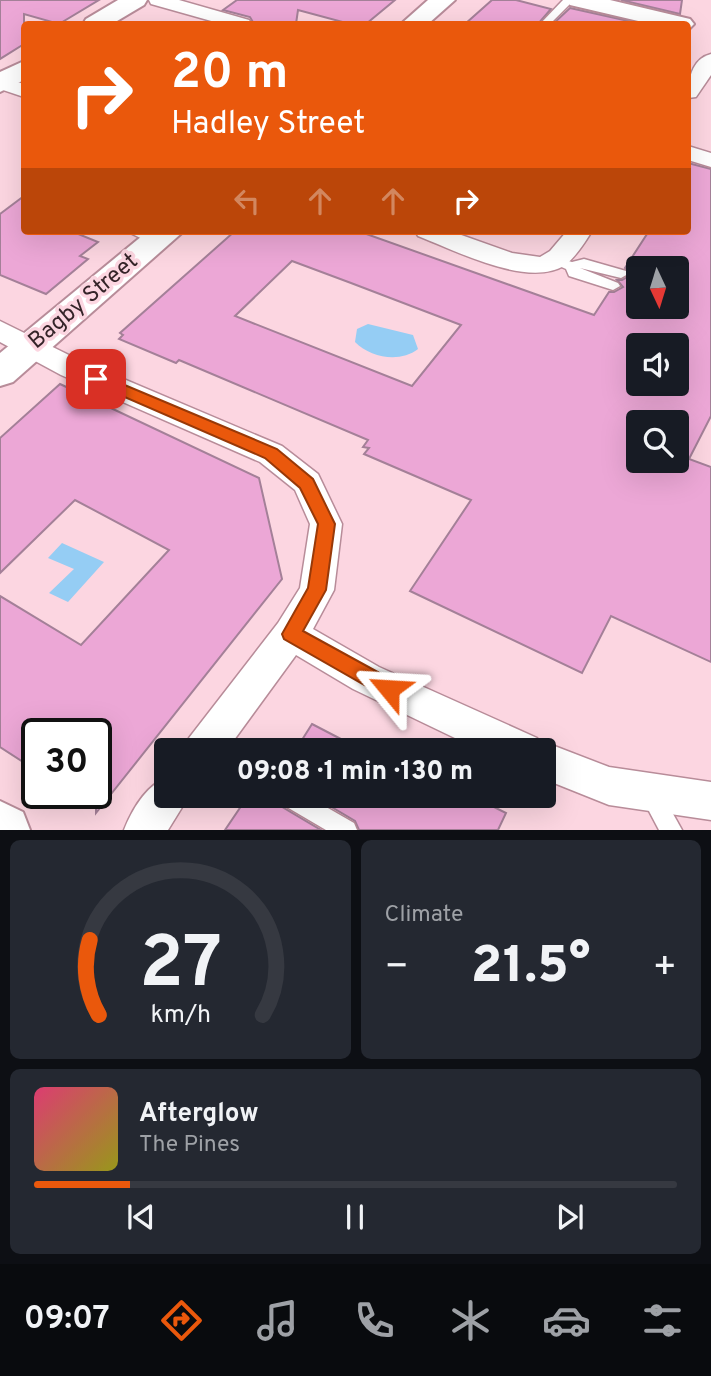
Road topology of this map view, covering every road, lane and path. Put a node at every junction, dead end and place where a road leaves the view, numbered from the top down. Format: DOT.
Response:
graph roads {
  1 [pos="135,0"];
  2 [pos="158,0"];
  3 [pos="443,0"];
  4 [pos="569,0"];
  5 [pos="579,0"];
  6 [pos="101,21"];
  7 [pos="232,21"];
  8 [pos="417,21"];
  9 [pos="548,21"];
  10 [pos="665,21"];
  11 [pos="711,60"];
  12 [pos="691,86"];
  13 [pos="691,154"];
  14 [pos="711,160"];
  15 [pos="151,235"];
  16 [pos="440,235"];
  17 [pos="578,235"];
  18 [pos="563,263"];
  19 [pos="617,280"];
  20 [pos="0,330"];
  21 [pos="31,346"];
  22 [pos="0,373"];
  23 [pos="291,634"];
  24 [pos="215,738"];
  25 [pos="495,738"];
  26 [pos="556,765"];
  27 [pos="650,792"];
  28 [pos="711,801"];
  29 [pos="160,808"];
  30 [pos="308,808"];
  31 [pos="0,827"];
  32 [pos="4,830"];
  33 [pos="144,830"];
  34 [pos="346,830"];
  35 [pos="671,830"];
  1 -- 6 [label="main road"];
  2 -- 7 [label="street"];
  3 -- 8 [label="main road"];
  4 -- 9 [label="lane"];
  5 -- 10 [label="main road"];
  11 -- 12 [label="street"];
  13 -- 14 [label="street"];
  15 -- 21 [label="main road, Bagby Street"];
  16 -- 18 [label="street"];
  17 -- 18 [label="street"];
  18 -- 19 [label="lane"];
  20 -- 21 [label="street"];
  21 -- 22 [label="main road, Bagby Street"];
  21 -- 23 [label="street"];
  23 -- 24 [label="street"];
  23 -- 25 [label="street"];
  26 -- 27 [label="street"];
  27 -- 28 [label="street"];
  27 -- 35 [label="lane"];
  29 -- 33 [label="street"];
  30 -- 34 [label="lane"];
  31 -- 32 [label="main road"];
}
